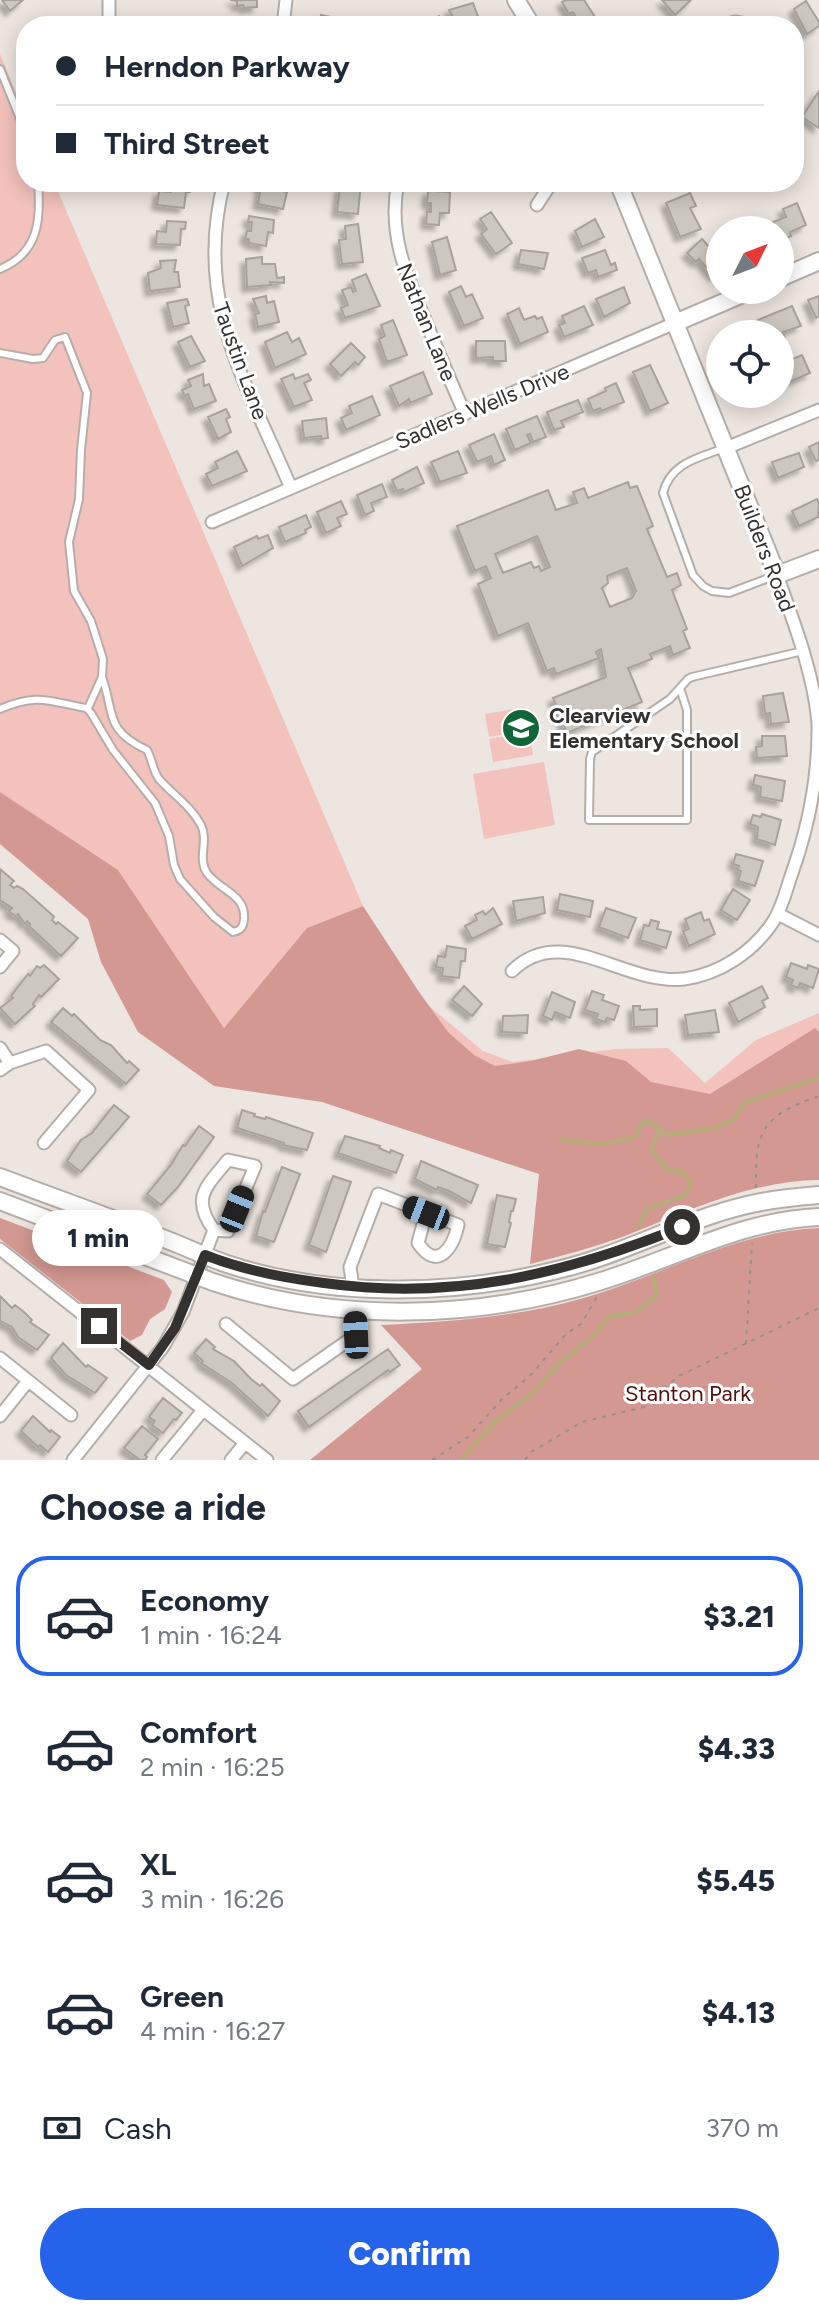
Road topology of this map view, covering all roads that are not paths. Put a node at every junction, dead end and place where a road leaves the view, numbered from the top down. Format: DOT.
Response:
graph roads {
  1 [pos="0,69"];
  2 [pos="16,108"];
  3 [pos="39,192"];
  4 [pos="222,192"];
  5 [pos="397,192"];
  6 [pos="545,192"];
  7 [pos="622,192"];
  8 [pos="537,205"];
  9 [pos="819,261"];
  10 [pos="0,269"];
  11 [pos="794,272"];
  12 [pos="719,304"];
  13 [pos="675,323"];
  14 [pos="0,353"];
  15 [pos="819,410"];
  16 [pos="465,414"];
  17 [pos="726,448"];
  18 [pos="291,488"];
  19 [pos="212,522"];
  20 [pos="819,559"];
  21 [pos="777,575"];
  22 [pos="803,651"];
  23 [pos="102,677"];
  24 [pos="680,688"];
  25 [pos="88,708"];
  26 [pos="0,709"];
  27 [pos="819,751"];
  28 [pos="778,914"];
  29 [pos="819,935"];
  30 [pos="0,940"];
  31 [pos="0,967"];
  32 [pos="512,971"];
  33 [pos="0,1048"];
  34 [pos="5,1066"];
  35 [pos="44,1143"];
  36 [pos="0,1177"];
  37 [pos="819,1195"];
  38 [pos="752,1198"];
  39 [pos="0,1201"];
  40 [pos="426,1213"];
  41 [pos="819,1217"];
  42 [pos="214,1230"];
  43 [pos="752,1231"];
  44 [pos="0,1249"];
  45 [pos="205,1255"];
  46 [pos="197,1276"];
  47 [pos="353,1287"];
  48 [pos="355,1309"];
  49 [pos="226,1324"];
  50 [pos="0,1358"];
  51 [pos="149,1365"];
  52 [pos="28,1381"];
  53 [pos="203,1410"];
  54 [pos="71,1415"];
  55 [pos="0,1416"];
  56 [pos="245,1443"];
  57 [pos="73,1460"];
  58 [pos="162,1460"];
  59 [pos="231,1460"];
  60 [pos="267,1460"];
  1 -- 2 [label="lane"];
  3 -- 10 [label="lane"];
  4 -- 18 [label="street, Taustin Lane"];
  5 -- 16 [label="street, Nathan Lane"];
  6 -- 8 [label="street"];
  7 -- 13 [label="main road, Builders Road"];
  9 -- 11 [label="main road"];
  12 -- 13 [label="main road, Sadlers Wells Drive"];
  13 -- 16 [label="street, Sadlers Wells Drive"];
  13 -- 17 [label="main road, Builders Road"];
  14 -- 23 [label="lane"];
  15 -- 17 [label="street"];
  16 -- 18 [label="street, Sadlers Wells Drive"];
  17 -- 21 [label="main road, Builders Road"];
  17 -- 21 [label="lane"];
  18 -- 19 [label="street, Sadlers Wells Drive"];
  20 -- 21 [label="main road"];
  21 -- 22 [label="street, Builders Road"];
  22 -- 24 [label="lane"];
  22 -- 27 [label="street, Builders Road"];
  23 -- 25 [label="lane"];
  23 -- 26 [label="lane"];
  24 -- 24 [label="lane"];
  27 -- 28 [label="street, Builders Road"];
  28 -- 29 [label="street"];
  28 -- 32 [label="street, Builders Road"];
  30 -- 31 [label="street"];
  33 -- 34 [label="street"];
  34 -- 35 [label="street"];
  36 -- 45 [label="main road"];
  37 -- 38 [label="main road"];
  38 -- 43 [label="main road"];
  38 -- 47 [label="main road"];
  39 -- 46 [label="main road"];
  40 -- 47 [label="street"];
  41 -- 43 [label="main road"];
  42 -- 42 [label="street"];
  42 -- 45 [label="street"];
  43 -- 48 [label="main road"];
  44 -- 51 [label="street"];
  45 -- 46 [label="street"];
  45 -- 47 [label="main road"];
  46 -- 48 [label="main road"];
  46 -- 51 [label="street"];
  48 -- 49 [label="street"];
  50 -- 52 [label="street"];
  51 -- 53 [label="street"];
  51 -- 57 [label="street"];
  52 -- 54 [label="street"];
  52 -- 55 [label="street"];
  53 -- 56 [label="street"];
  53 -- 58 [label="street"];
  56 -- 59 [label="street"];
  56 -- 60 [label="street"];
}
